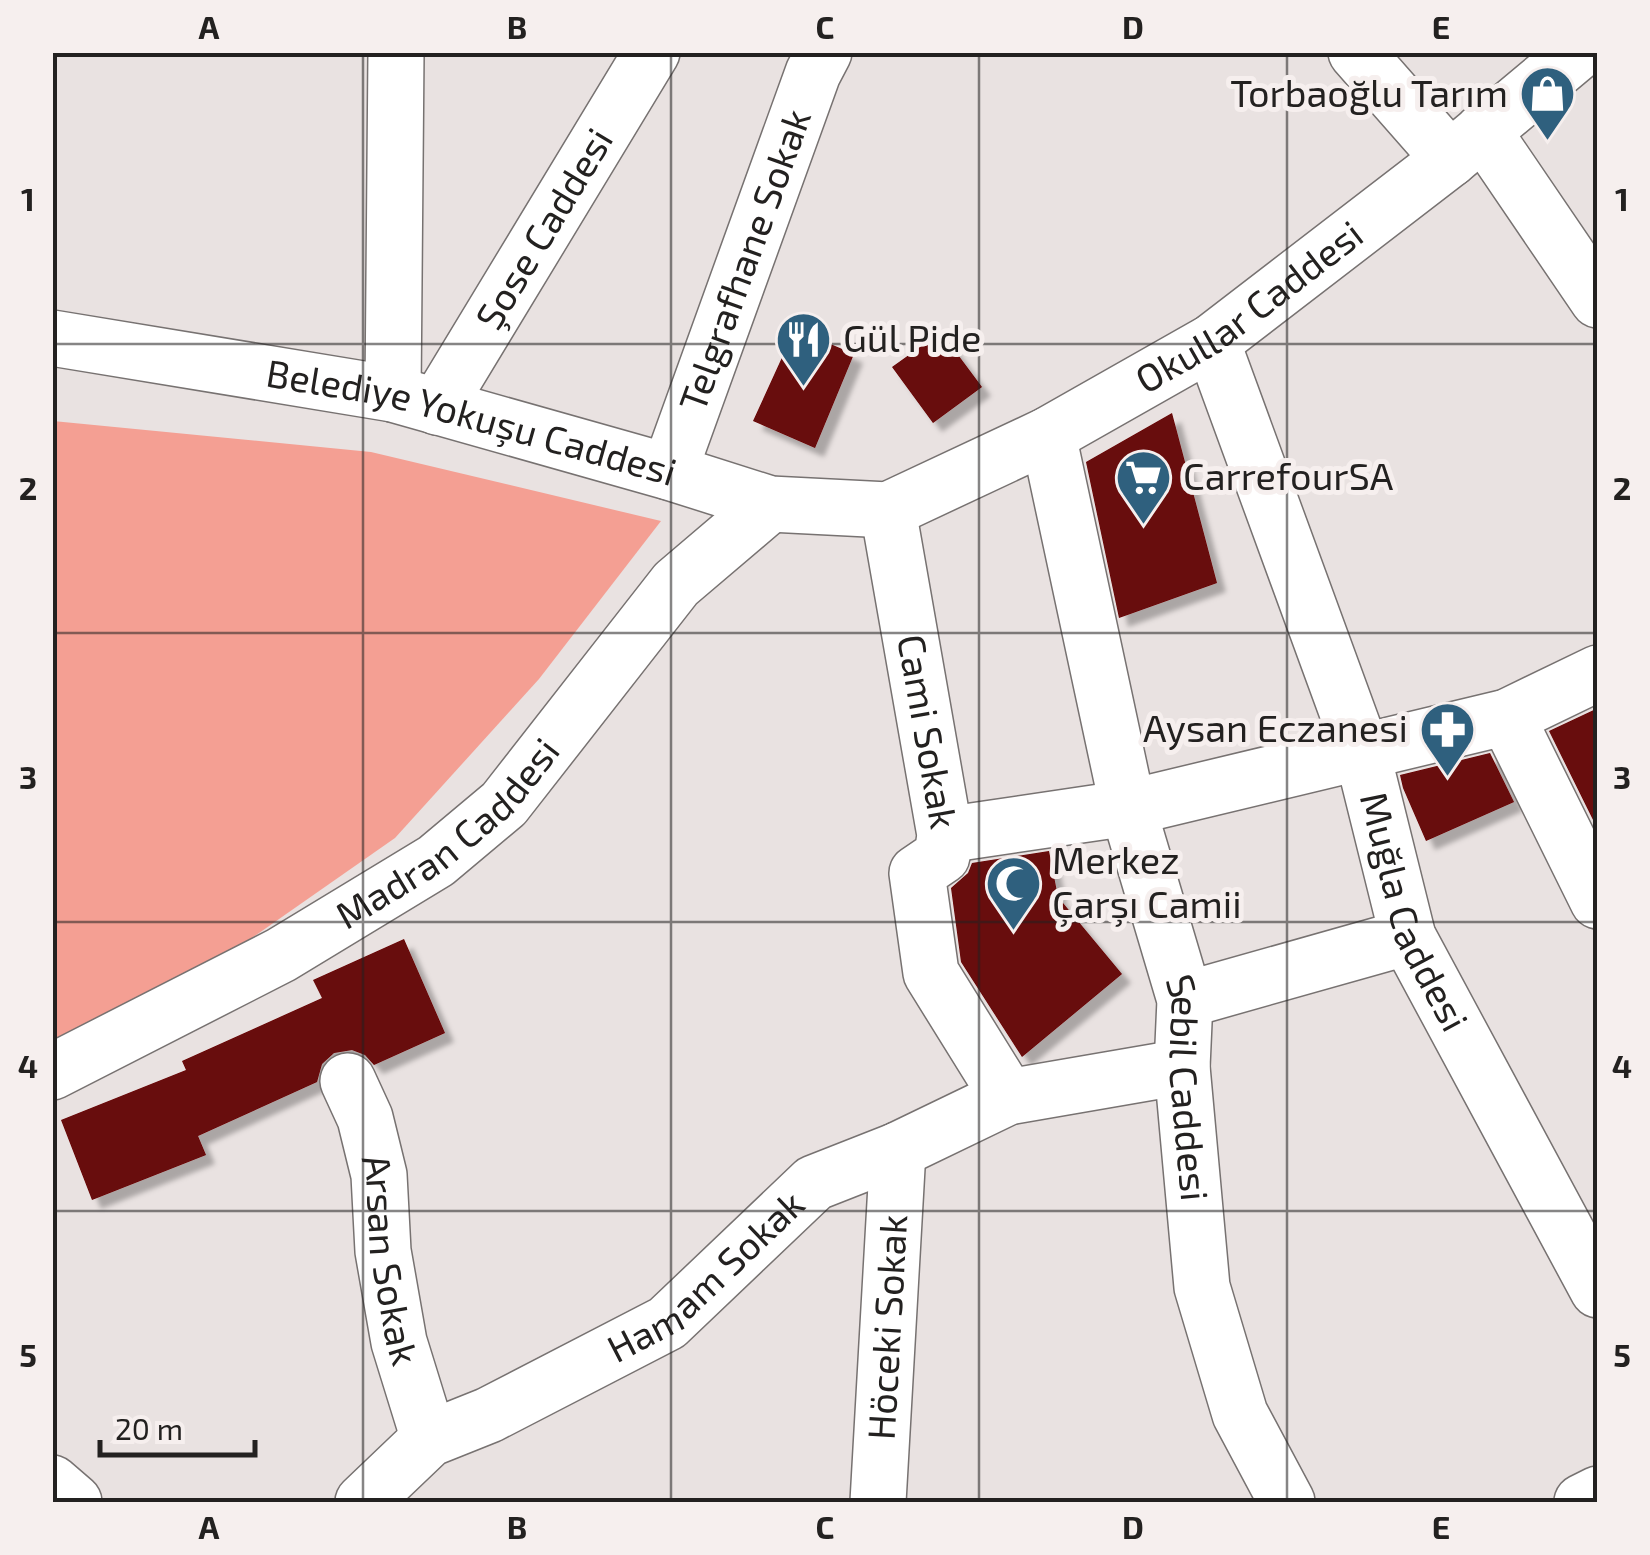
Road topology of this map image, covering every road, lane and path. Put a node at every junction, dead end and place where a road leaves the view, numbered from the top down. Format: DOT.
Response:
graph roads {
  1 [pos="396,52"];
  2 [pos="652,52"];
  3 [pos="824,52"];
  4 [pos="1356,52"];
  5 [pos="1578,52"];
  6 [pos="1588,52"];
  7 [pos="1598,66"];
  8 [pos="1466,145"];
  9 [pos="1598,300"];
  10 [pos="52,338"];
  11 [pos="1212,342"];
  12 [pos="415,400"];
  13 [pos="1048,435"];
  14 [pos="669,472"];
  15 [pos="770,504"];
  16 [pos="888,510"];
  17 [pos="1598,673"];
  18 [pos="1507,717"];
  19 [pos="1362,752"];
  20 [pos="1128,808"];
  21 [pos="945,835"];
  22 [pos="1598,901"];
  23 [pos="1408,938"];
  24 [pos="1185,1000"];
  25 [pos="1182,1067"];
  26 [pos="52,1072"];
  27 [pos="348,1081"];
  28 [pos="1008,1097"];
  29 [pos="898,1150"];
  30 [pos="1598,1290"];
  31 [pos="430,1440"];
  32 [pos="52,1484"];
  33 [pos="1598,1494"];
  34 [pos="74,1502"];
  35 [pos="363,1502"];
  36 [pos="878,1502"];
  37 [pos="1286,1502"];
  38 [pos="1582,1502"];
  1 -- 12 [label="street"];
  2 -- 12 [label="street, Şose Caddesi"];
  3 -- 14 [label="street, Telgrafhane Sokak"];
  4 -- 8 [label="street"];
  5 -- 8 [label="street, Okullar Caddesi"];
  6 -- 7 [label="street"];
  8 -- 9 [label="street"];
  8 -- 11 [label="street, Okullar Caddesi"];
  10 -- 12 [label="street, Belediye Yokuşu Caddesi"];
  11 -- 13 [label="street, Okullar Caddesi"];
  11 -- 19 [label="street, Muğla Caddesi"];
  12 -- 14 [label="street, Belediye Yokuşu Caddesi"];
  13 -- 16 [label="street, Okullar Caddesi"];
  13 -- 20 [label="street, Sebil Caddesi"];
  14 -- 15 [label="street, Belediye Yokuşu Caddesi"];
  15 -- 16 [label="street, Belediye Yokuşu Caddesi"];
  15 -- 26 [label="street, Madran Caddesi"];
  16 -- 21 [label="street, Cami Sokak"];
  17 -- 18 [label="street"];
  18 -- 19 [label="street"];
  18 -- 22 [label="street"];
  19 -- 20 [label="street"];
  19 -- 23 [label="street, Muğla Caddesi"];
  20 -- 21 [label="street"];
  20 -- 24 [label="street, Sebil Caddesi"];
  21 -- 28 [label="street, Cami Sokak"];
  23 -- 24 [label="street"];
  23 -- 30 [label="street, Muğla Caddesi"];
  24 -- 25 [label="street, Sebil Caddesi"];
  25 -- 28 [label="street, Hamam Sokak"];
  25 -- 37 [label="street, Sebil Caddesi"];
  27 -- 31 [label="street, Arsan Sokak"];
  28 -- 29 [label="street, Hamam Sokak"];
  29 -- 31 [label="street, Hamam Sokak"];
  29 -- 36 [label="street, Höceki Sokak"];
  31 -- 35 [label="street, Hamam Sokak"];
  32 -- 34 [label="street"];
  33 -- 38 [label="street"];
}
